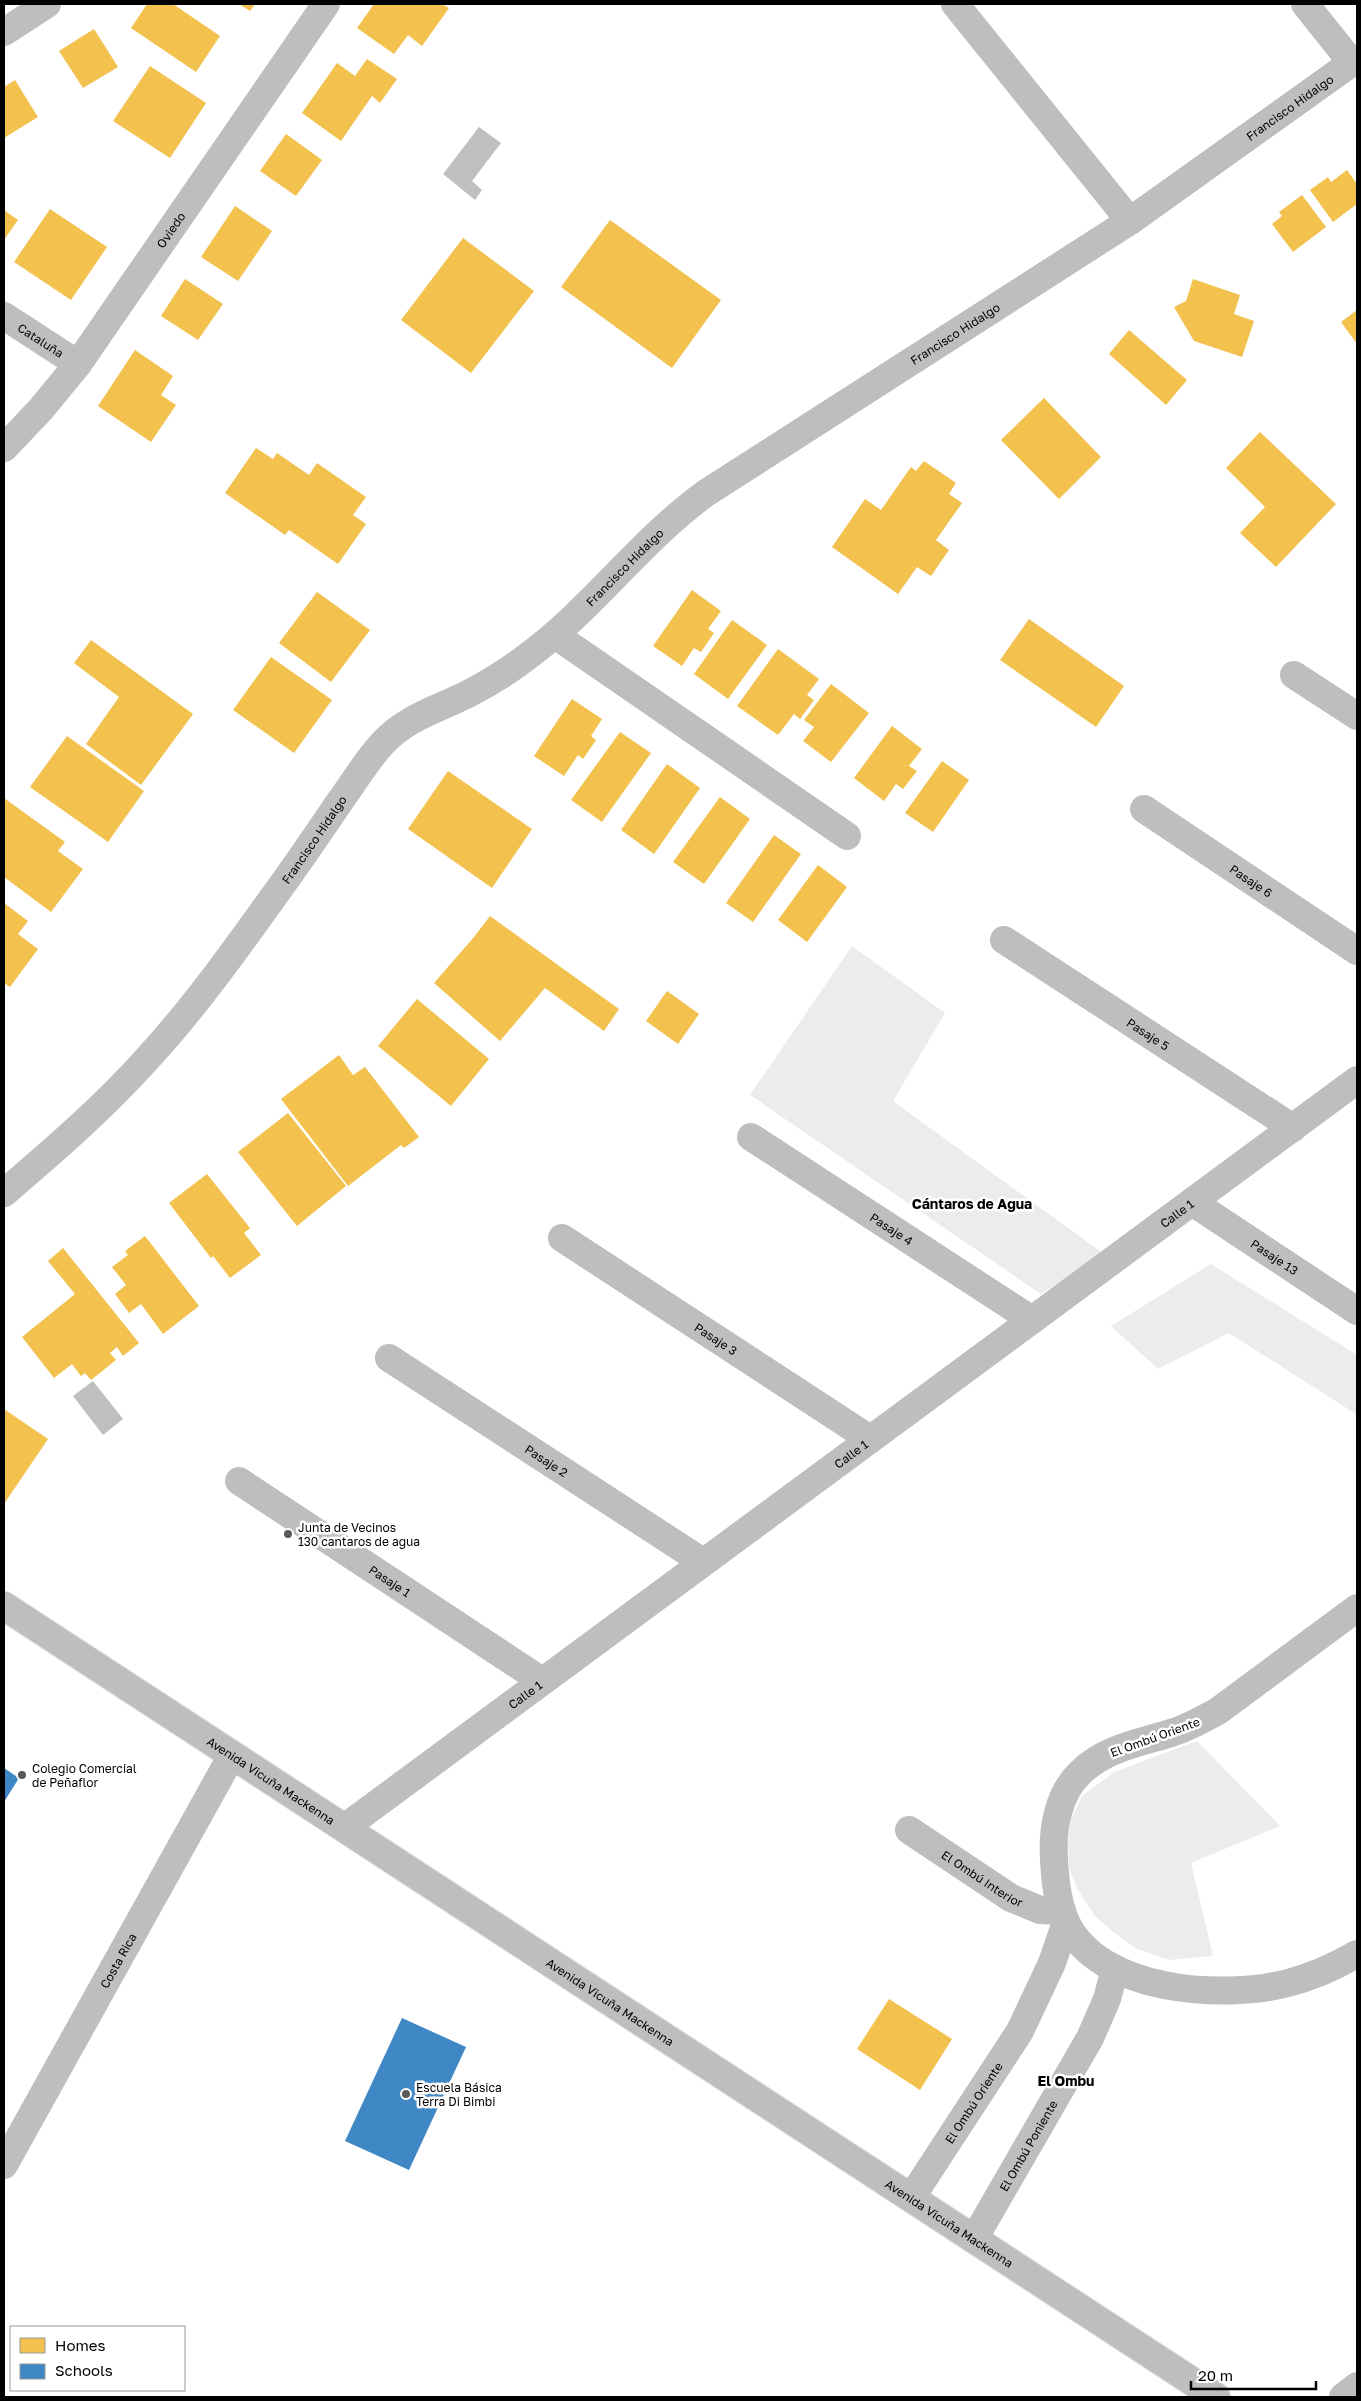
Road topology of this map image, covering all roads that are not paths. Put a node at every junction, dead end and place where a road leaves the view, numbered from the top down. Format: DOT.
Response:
graph roads {
  1 [pos="48,4"];
  2 [pos="326,4"];
  3 [pos="955,4"];
  4 [pos="1305,4"];
  5 [pos="4,32"];
  6 [pos="1354,61"];
  7 [pos="1130,221"];
  8 [pos="4,316"];
  9 [pos="78,364"];
  10 [pos="4,448"];
  11 [pos="555,634"];
  12 [pos="1294,675"];
  13 [pos="1357,716"];
  14 [pos="1144,809"];
  15 [pos="847,836"];
  16 [pos="1004,940"];
  17 [pos="1357,952"];
  18 [pos="1352,1092"];
  19 [pos="1293,1128"];
  20 [pos="751,1137"];
  21 [pos="4,1194"];
  22 [pos="1192,1202"];
  23 [pos="562,1238"];
  24 [pos="1357,1312"];
  25 [pos="1032,1320"];
  26 [pos="389,1358"];
  27 [pos="870,1439"];
  28 [pos="239,1481"];
  29 [pos="704,1562"];
  30 [pos="4,1606"];
  31 [pos="1357,1608"];
  32 [pos="542,1681"];
  33 [pos="232,1756"];
  34 [pos="344,1828"];
  35 [pos="909,1830"];
  36 [pos="1064,1917"];
  37 [pos="1357,1954"];
  38 [pos="1115,1969"];
  39 [pos="4,2166"];
  40 [pos="911,2198"];
  41 [pos="974,2239"];
  42 [pos="1357,2386"];
  43 [pos="1216,2397"];
  44 [pos="1343,2397"];
  1 -- 5 [label="street"];
  2 -- 9 [label="street, Oviedo"];
  3 -- 7 [label="street"];
  4 -- 6 [label="street"];
  6 -- 7 [label="street, Francisco Hidalgo"];
  7 -- 11 [label="street, Francisco Hidalgo"];
  8 -- 9 [label="street, Cataluña"];
  9 -- 10 [label="street, Oviedo"];
  11 -- 15 [label="street"];
  11 -- 21 [label="street, Francisco Hidalgo"];
  12 -- 13 [label="street"];
  14 -- 17 [label="street, Pasaje 6"];
  16 -- 19 [label="street, Pasaje 5"];
  18 -- 19 [label="street, Calle 1"];
  19 -- 22 [label="street, Calle 1"];
  20 -- 25 [label="street, Pasaje 4"];
  22 -- 24 [label="street, Pasaje 13"];
  22 -- 25 [label="street, Calle 1"];
  23 -- 27 [label="street, Pasaje 3"];
  25 -- 27 [label="street, Calle 1"];
  26 -- 29 [label="street, Pasaje 2"];
  27 -- 29 [label="street, Calle 1"];
  28 -- 32 [label="street, Pasaje 1"];
  29 -- 32 [label="street, Calle 1"];
  30 -- 33 [label="street, Avenida Vicuña Mackenna"];
  31 -- 36 [label="street, El Ombú Oriente"];
  32 -- 34 [label="street, Calle 1"];
  33 -- 34 [label="street, Avenida Vicuña Mackenna"];
  33 -- 39 [label="street, Costa Rica"];
  34 -- 40 [label="street, Avenida Vicuña Mackenna"];
  35 -- 36 [label="street, El Ombú Interior"];
  36 -- 38 [label="street, El Ombú Oriente"];
  36 -- 40 [label="street, El Ombú Oriente"];
  37 -- 38 [label="street"];
  38 -- 41 [label="street, El Ombú Poniente"];
  40 -- 41 [label="street, Avenida Vicuña Mackenna"];
  41 -- 43 [label="street, Avenida Vicuña Mackenna"];
  42 -- 44 [label="street"];
}
